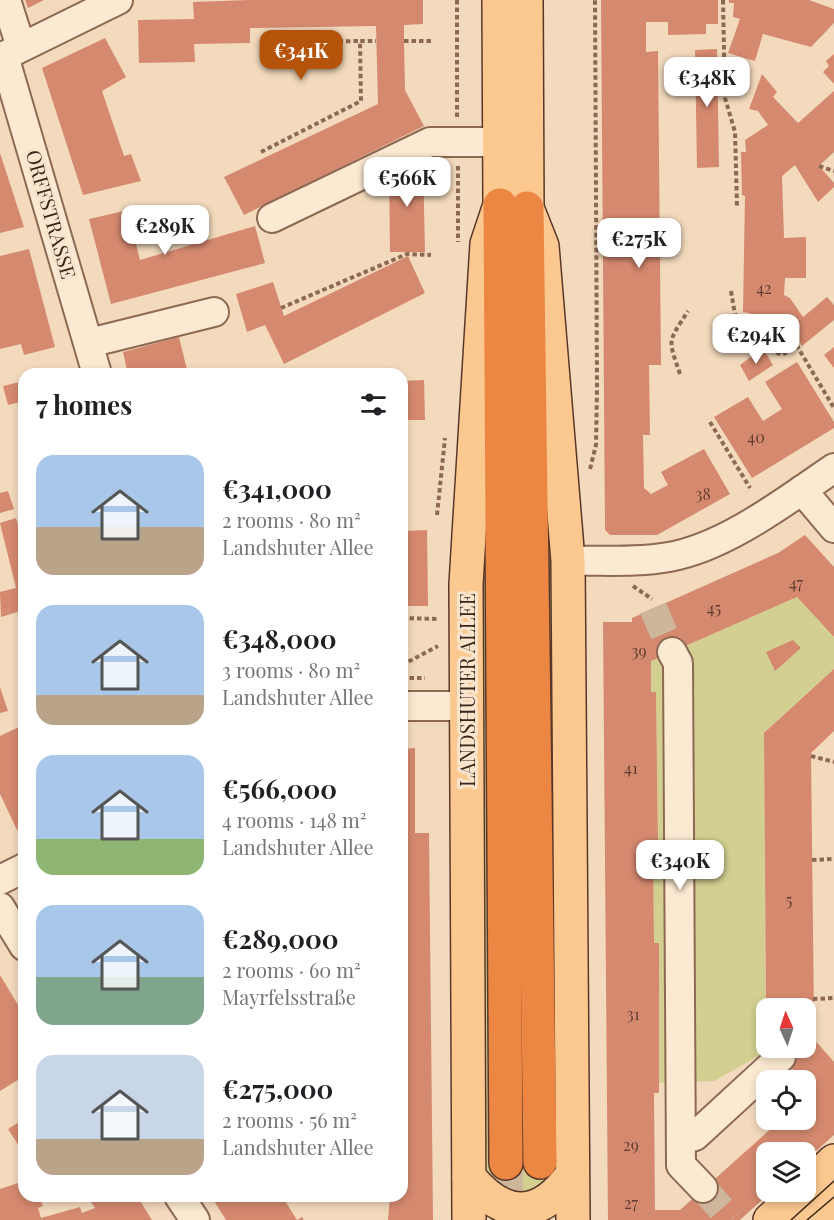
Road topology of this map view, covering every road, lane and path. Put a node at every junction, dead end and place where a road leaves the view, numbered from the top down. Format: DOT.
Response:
graph roads {
  1 [pos="6,0"];
  2 [pos="118,0"];
  3 [pos="457,0"];
  4 [pos="499,0"];
  5 [pos="526,0"];
  6 [pos="595,0"];
  7 [pos="723,0"];
  8 [pos="360,41"];
  9 [pos="376,41"];
  10 [pos="404,41"];
  11 [pos="431,41"];
  12 [pos="286,42"];
  13 [pos="8,54"];
  14 [pos="457,142"];
  15 [pos="500,142"];
  16 [pos="261,152"];
  17 [pos="819,166"];
  18 [pos="834,171"];
  19 [pos="513,207"];
  20 [pos="737,207"];
  21 [pos="272,218"];
  22 [pos="458,244"];
  23 [pos="431,255"];
  24 [pos="731,291"];
  25 [pos="281,308"];
  26 [pos="688,311"];
  27 [pos="214,312"];
  28 [pos="89,343"];
  29 [pos="95,368"];
  30 [pos="680,374"];
  31 [pos="834,408"];
  32 [pos="710,422"];
  33 [pos="446,431"];
  34 [pos="834,468"];
  35 [pos="588,474"];
  36 [pos="750,488"];
  37 [pos="802,490"];
  38 [pos="437,516"];
  39 [pos="834,528"];
  40 [pos="568,561"];
  41 [pos="628,586"];
  42 [pos="652,599"];
  43 [pos="408,618"];
  44 [pos="438,619"];
  45 [pos="438,646"];
  46 [pos="672,652"];
  47 [pos="408,662"];
  48 [pos="408,678"];
  49 [pos="425,678"];
  50 [pos="408,706"];
  51 [pos="465,706"];
  52 [pos="811,756"];
  53 [pos="834,762"];
  54 [pos="834,859"];
  55 [pos="812,860"];
  56 [pos="18,871"];
  57 [pos="0,880"];
  58 [pos="0,907"];
  59 [pos="18,936"];
  60 [pos="834,998"];
  61 [pos="816,999"];
  62 [pos="780,1058"];
  63 [pos="681,1140"];
  64 [pos="834,1161"];
  65 [pos="540,1162"];
  66 [pos="506,1163"];
  67 [pos="572,1175"];
  68 [pos="469,1177"];
  69 [pos="816,1178"];
  70 [pos="834,1181"];
  71 [pos="703,1188"];
  72 [pos="834,1200"];
  73 [pos="183,1202"];
  74 [pos="790,1202"];
  75 [pos="195,1220"];
  76 [pos="469,1220"];
  77 [pos="573,1220"];
  78 [pos="770,1220"];
  79 [pos="791,1220"];
  80 [pos="812,1220"];
  1 -- 13 [label="street, ORFFSTRASSE"];
  2 -- 13 [label="street"];
  3 -- 14 [label="path"];
  4 -- 15 [label="main road, LANDSHUTER ALLEE"];
  5 -- 19 [label="main road, LANDSHUTER ALLEE"];
  6 -- 35 [label="path"];
  7 -- 20 [label="path"];
  8 -- 9 [label="path"];
  8 -- 12 [label="path"];
  8 -- 16 [label="path"];
  10 -- 11 [label="path"];
  13 -- 28 [label="street, ORFFSTRASSE"];
  14 -- 15 [label="street"];
  14 -- 21 [label="street"];
  14 -- 22 [label="path"];
  15 -- 19 [label="main road, LANDSHUTER ALLEE"];
  17 -- 18 [label="path"];
  19 -- 40 [label="main road, LANDSHUTER ALLEE"];
  19 -- 51 [label="main road, LANDSHUTER ALLEE"];
  19 -- 65 [label="highway, LANDSHUTER ALLEE"];
  19 -- 66 [label="highway, LANDSHUTER ALLEE"];
  23 -- 25 [label="path"];
  24 -- 31 [label="path"];
  26 -- 30 [label="path"];
  27 -- 28 [label="street"];
  28 -- 29 [label="street, ORFFSTRASSE"];
  32 -- 36 [label="path"];
  33 -- 38 [label="path"];
  34 -- 37 [label="street"];
  37 -- 39 [label="street"];
  37 -- 40 [label="street"];
  40 -- 67 [label="main road, LANDSHUTER ALLEE"];
  41 -- 42 [label="path"];
  43 -- 44 [label="path"];
  45 -- 47 [label="path"];
  46 -- 63 [label="street"];
  48 -- 49 [label="path"];
  50 -- 51 [label="street"];
  51 -- 68 [label="main road, LANDSHUTER ALLEE"];
  52 -- 53 [label="path"];
  54 -- 55 [label="path"];
  56 -- 57 [label="street"];
  58 -- 59 [label="street"];
  60 -- 61 [label="path"];
  62 -- 63 [label="street"];
  63 -- 71 [label="street"];
  64 -- 69 [label="main road"];
  67 -- 68 [label="main road"];
  67 -- 77 [label="main road, LANDSHUTER ALLEE"];
  68 -- 76 [label="main road, LANDSHUTER ALLEE"];
  70 -- 79 [label="street"];
  72 -- 80 [label="main road"];
  73 -- 75 [label="street"];
  74 -- 78 [label="main road"];
}
